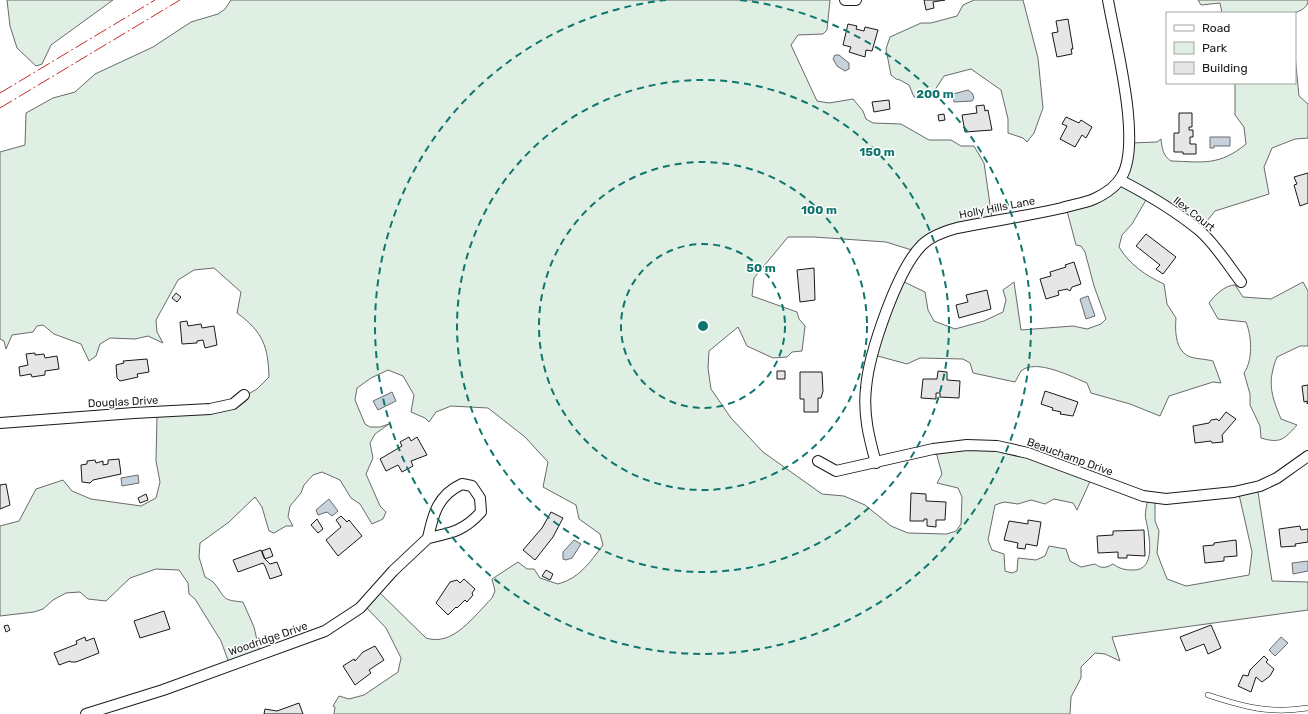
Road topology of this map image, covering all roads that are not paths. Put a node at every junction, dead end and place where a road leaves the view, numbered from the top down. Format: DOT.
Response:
graph roads {
  1 [pos="845,0"];
  2 [pos="856,0"];
  3 [pos="1108,0"];
  4 [pos="1120,180"];
  5 [pos="1241,282"];
  6 [pos="244,395"];
  7 [pos="0,423"];
  8 [pos="1308,456"];
  9 [pos="818,461"];
  10 [pos="876,463"];
  11 [pos="428,538"];
  12 [pos="1208,695"];
  13 [pos="1308,708"];
  14 [pos="86,714"];
  1 -- 2 [label="street"];
  3 -- 4 [label="street, Holly Hills Lane"];
  4 -- 5 [label="street, Ilex Court"];
  4 -- 10 [label="street, Holly Hills Lane"];
  6 -- 7 [label="street, Douglas Drive"];
  8 -- 10 [label="street, Beauchamp Drive"];
  9 -- 10 [label="street, Beauchamp Drive"];
  11 -- 11 [label="street"];
  11 -- 14 [label="street, Woodridge Drive"];
  12 -- 13 [label="lane"];
}
